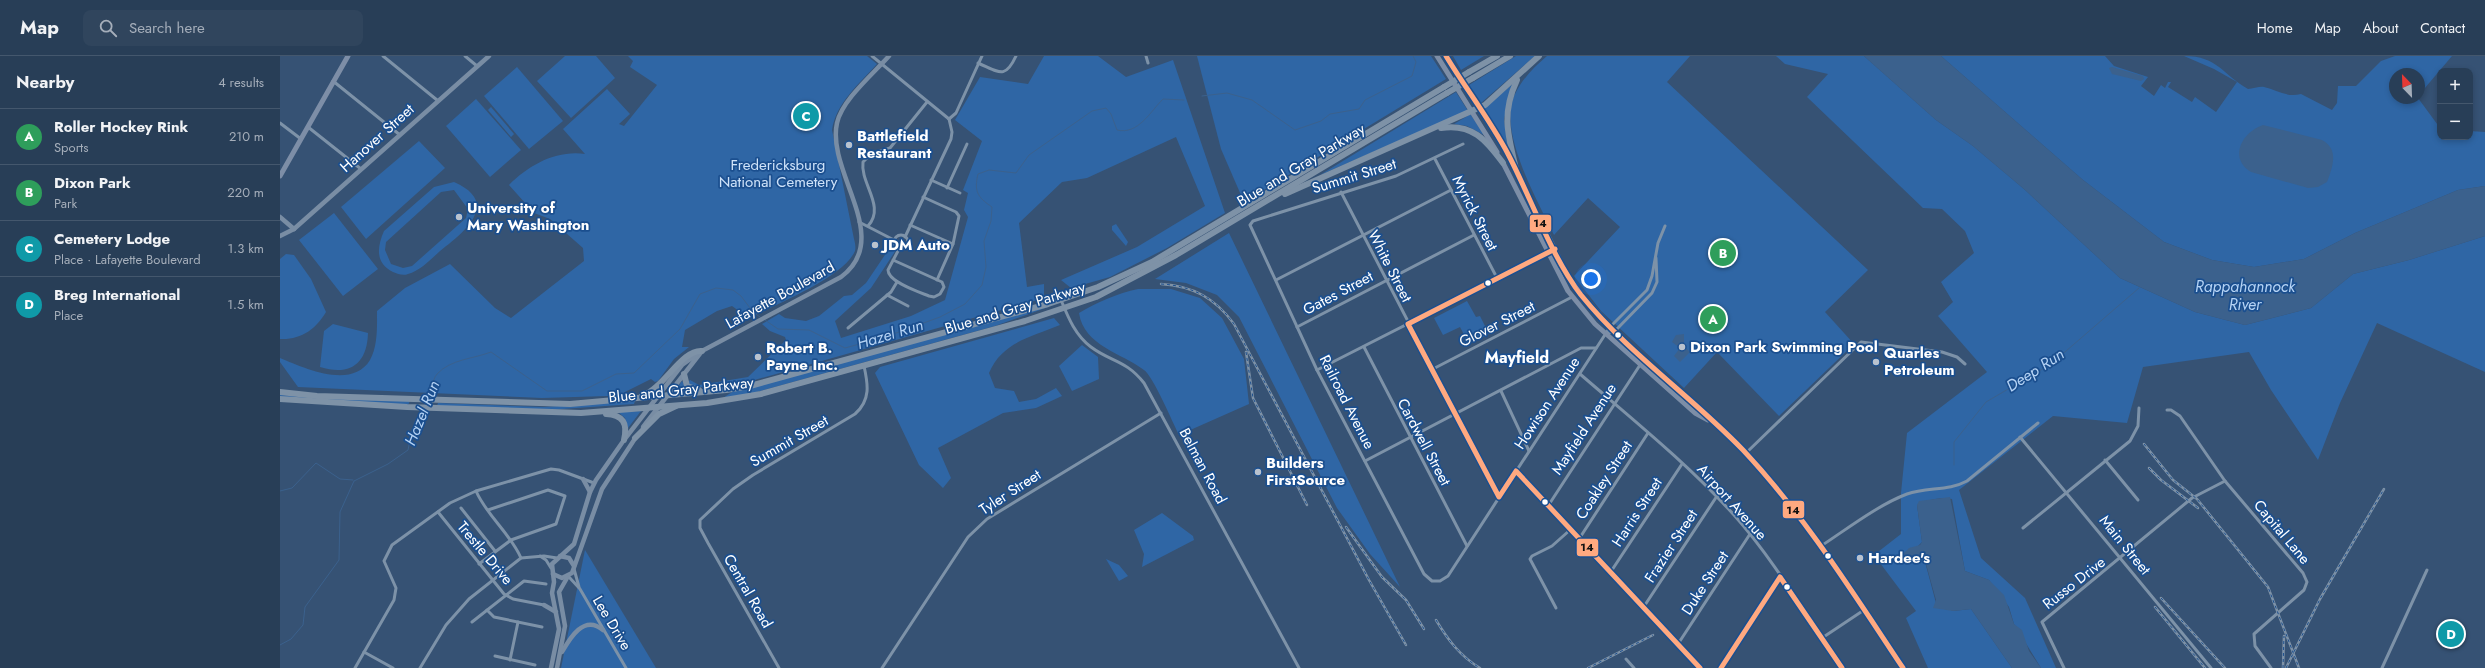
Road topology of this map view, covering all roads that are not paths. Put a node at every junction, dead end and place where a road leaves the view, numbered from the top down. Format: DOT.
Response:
graph roads {
  1 [pos="348,56"];
  2 [pos="383,56"];
  3 [pos="464,56"];
  4 [pos="489,56"];
  5 [pos="872,56"];
  6 [pos="889,56"];
  7 [pos="982,56"];
  8 [pos="1016,56"];
  9 [pos="1146,56"];
  10 [pos="1437,56"];
  11 [pos="1446,56"];
  12 [pos="1489,56"];
  13 [pos="1497,56"];
  14 [pos="1510,56"];
  15 [pos="1539,56"];
  16 [pos="978,63"];
  17 [pos="1148,63"];
  18 [pos="882,64"];
  19 [pos="477,66"];
  20 [pos="1469,72"];
  21 [pos="1521,73"];
  22 [pos="334,82"];
  23 [pos="1446,90"];
  24 [pos="438,100"];
  25 [pos="927,102"];
  26 [pos="1479,107"];
  27 [pos="1472,111"];
  28 [pos="949,119"];
  29 [pos="280,123"];
  30 [pos="308,127"];
  31 [pos="1430,131"];
  32 [pos="400,135"];
  33 [pos="301,139"];
  34 [pos="967,144"];
  35 [pos="1463,144"];
  36 [pos="1434,159"];
  37 [pos="1503,163"];
  38 [pos="361,169"];
  39 [pos="1516,169"];
  40 [pos="280,176"];
  41 [pos="931,180"];
  42 [pos="947,188"];
  43 [pos="1451,190"];
  44 [pos="1341,192"];
  45 [pos="960,194"];
  46 [pos="923,197"];
  47 [pos="1250,207"];
  48 [pos="280,217"];
  49 [pos="859,222"];
  50 [pos="1250,224"];
  51 [pos="910,225"];
  52 [pos="868,226"];
  53 [pos="1665,226"];
  54 [pos="294,228"];
  55 [pos="1210,231"];
  56 [pos="1474,235"];
  57 [pos="280,236"];
  58 [pos="905,236"];
  59 [pos="1362,236"];
  60 [pos="894,240"];
  61 [pos="953,244"];
  62 [pos="899,249"];
  63 [pos="1555,249"];
  64 [pos="1548,252"];
  65 [pos="1656,256"];
  66 [pos="893,260"];
  67 [pos="1497,278"];
  68 [pos="937,280"];
  69 [pos="1276,280"];
  70 [pos="1385,280"];
  71 [pos="897,282"];
  72 [pos="887,295"];
  73 [pos="1572,297"];
  74 [pos="1061,300"];
  75 [pos="908,306"];
  76 [pos="1065,309"];
  77 [pos="1408,324"];
  78 [pos="1297,327"];
  79 [pos="1610,327"];
  80 [pos="848,328"];
  81 [pos="1615,331"];
  82 [pos="1606,334"];
  83 [pos="1364,347"];
  84 [pos="1596,348"];
  85 [pos="702,351"];
  86 [pos="1966,364"];
  87 [pos="1640,365"];
  88 [pos="864,366"];
  89 [pos="1318,370"];
  90 [pos="1432,370"];
  91 [pos="684,374"];
  92 [pos="1580,374"];
  93 [pos="1501,391"];
  94 [pos="280,392"];
  95 [pos="713,392"];
  96 [pos="667,395"];
  97 [pos="659,396"];
  98 [pos="280,399"];
  99 [pos="636,399"];
  100 [pos="680,404"];
  101 [pos="1614,404"];
  102 [pos="650,406"];
  103 [pos="658,406"];
  104 [pos="2139,408"];
  105 [pos="2167,410"];
  106 [pos="597,412"];
  107 [pos="1161,413"];
  108 [pos="1455,415"];
  109 [pos="1712,423"];
  110 [pos="2038,423"];
  111 [pos="1648,433"];
  112 [pos="2020,437"];
  113 [pos="635,438"];
  114 [pos="1410,438"];
  115 [pos="624,440"];
  116 [pos="1529,451"];
  117 [pos="1746,453"];
  118 [pos="2105,460"];
  119 [pos="1365,461"];
  120 [pos="1682,464"];
  121 [pos="1516,471"];
  122 [pos="583,479"];
  123 [pos="2225,481"];
  124 [pos="594,483"];
  125 [pos="476,491"];
  126 [pos="2067,491"];
  127 [pos="590,492"];
  128 [pos="600,494"];
  129 [pos="1716,496"];
  130 [pos="1499,497"];
  131 [pos="2138,500"];
  132 [pos="1548,506"];
  133 [pos="461,508"];
  134 [pos="488,510"];
  135 [pos="438,512"];
  136 [pos="699,525"];
  137 [pos="2023,528"];
  138 [pos="1570,530"];
  139 [pos="1750,534"];
  140 [pos="1578,539"];
  141 [pos="511,540"];
  142 [pos="1467,546"];
  143 [pos="1821,546"];
  144 [pos="495,551"];
  145 [pos="540,556"];
  146 [pos="558,557"];
  147 [pos="521,558"];
  148 [pos="2122,558"];
  149 [pos="479,564"];
  150 [pos="574,568"];
  151 [pos="2427,570"];
  152 [pos="552,571"];
  153 [pos="1610,572"];
  154 [pos="568,577"];
  155 [pos="1780,577"];
  156 [pos="492,580"];
  157 [pos="1437,582"];
  158 [pos="546,584"];
  159 [pos="580,589"];
  160 [pos="506,595"];
  161 [pos="553,596"];
  162 [pos="544,605"];
  163 [pos="1556,608"];
  164 [pos="1643,608"];
  165 [pos="487,610"];
  166 [pos="1864,610"];
  167 [pos="557,613"];
  168 [pos="472,622"];
  169 [pos="518,622"];
  170 [pos="542,628"];
  171 [pos="603,630"];
  172 [pos="1822,638"];
  173 [pos="1678,644"];
  174 [pos="364,652"];
  175 [pos="560,655"];
  176 [pos="495,656"];
  177 [pos="1626,659"];
  178 [pos="510,660"];
  179 [pos="535,665"];
  180 [pos="355,668"];
  181 [pos="393,668"];
  182 [pos="420,668"];
  183 [pos="551,668"];
  184 [pos="557,668"];
  185 [pos="626,668"];
  186 [pos="779,668"];
  187 [pos="882,668"];
  188 [pos="1299,668"];
  189 [pos="1634,668"];
  190 [pos="1700,668"];
  191 [pos="1722,668"];
  192 [pos="1842,668"];
  193 [pos="1903,668"];
  194 [pos="2064,668"];
  195 [pos="2211,668"];
  196 [pos="2271,668"];
  197 [pos="2382,668"];
  1 -- 22 [label="main road"];
  2 -- 24 [label="street"];
  3 -- 19 [label="street"];
  4 -- 19 [label="main road, Hanover Street"];
  5 -- 18 [label="street"];
  6 -- 18 [label="main road, Lafayette Boulevard"];
  7 -- 16 [label="street"];
  8 -- 16 [label="street"];
  9 -- 17 [label="street"];
  10 -- 27 [label="main road"];
  11 -- 26 [label="main road"];
  12 -- 20 [label="highway"];
  13 -- 20 [label="highway, Blue and Gray Parkway"];
  14 -- 23 [label="highway, Blue and Gray Parkway, bridge"];
  15 -- 21 [label="highway"];
  16 -- 28 [label="street"];
  18 -- 25 [label="street"];
  18 -- 49 [label="main road, Lafayette Boulevard"];
  19 -- 24 [label="main road, Hanover Street"];
  20 -- 23 [label="highway, Blue and Gray Parkway, bridge"];
  21 -- 26 [label="highway"];
  21 -- 39 [label="highway"];
  22 -- 30 [label="main road"];
  22 -- 32 [label="street"];
  23 -- 47 [label="highway, Blue and Gray Parkway"];
  24 -- 32 [label="main road, Hanover Street"];
  25 -- 28 [label="street"];
  25 -- 52 [label="street"];
  26 -- 27 [label="highway"];
  26 -- 39 [label="main road"];
  27 -- 31 [label="highway"];
  27 -- 37 [label="main road"];
  28 -- 41 [label="street"];
  29 -- 33 [label="street"];
  30 -- 33 [label="main road"];
  30 -- 38 [label="street"];
  31 -- 37 [label="highway"];
  31 -- 47 [label="highway"];
  32 -- 38 [label="main road, Hanover Street"];
  33 -- 40 [label="main road"];
  34 -- 42 [label="street"];
  35 -- 36 [label="street, Summit Street"];
  36 -- 43 [label="street, Myrick Street"];
  36 -- 44 [label="street, Summit Street"];
  37 -- 64 [label="main road"];
  38 -- 54 [label="main road, Hanover Street"];
  39 -- 63 [label="main road"];
  41 -- 42 [label="street"];
  41 -- 46 [label="street"];
  42 -- 45 [label="street"];
  43 -- 56 [label="street, Myrick Street"];
  43 -- 59 [label="street"];
  44 -- 50 [label="street, Summit Street"];
  44 -- 59 [label="street, White Street"];
  46 -- 51 [label="street"];
  46 -- 61 [label="street"];
  47 -- 55 [label="highway, Blue and Gray Parkway"];
  48 -- 54 [label="main road"];
  49 -- 52 [label="street"];
  49 -- 85 [label="main road, Lafayette Boulevard"];
  50 -- 69 [label="street, Railroad Avenue"];
  51 -- 58 [label="street"];
  51 -- 61 [label="street"];
  52 -- 60 [label="street"];
  53 -- 65 [label="street"];
  54 -- 57 [label="main road, Hanover Street"];
  55 -- 74 [label="highway, Blue and Gray Parkway"];
  55 -- 76 [label="highway, Blue and Gray Parkway"];
  56 -- 67 [label="street, Myrick Street"];
  56 -- 70 [label="street, Gates Street"];
  58 -- 60 [label="street"];
  58 -- 62 [label="street"];
  59 -- 69 [label="street"];
  59 -- 70 [label="street, White Street"];
  60 -- 62 [label="street"];
  61 -- 68 [label="street"];
  62 -- 66 [label="street"];
  63 -- 64 [label="street"];
  63 -- 79 [label="main road"];
  64 -- 67 [label="street"];
  64 -- 73 [label="main road"];
  65 -- 79 [label="street, Howison Avenue"];
  65 -- 81 [label="street"];
  66 -- 68 [label="street"];
  66 -- 71 [label="street"];
  67 -- 77 [label="street"];
  68 -- 71 [label="street"];
  69 -- 78 [label="street, Railroad Avenue"];
  70 -- 77 [label="street, White Street"];
  70 -- 78 [label="street, Gates Street"];
  71 -- 72 [label="street"];
  72 -- 75 [label="street"];
  72 -- 80 [label="street"];
  73 -- 82 [label="main road"];
  73 -- 90 [label="street, Glover Street"];
  74 -- 76 [label="street, Belman Road"];
  74 -- 95 [label="highway, Blue and Gray Parkway"];
  76 -- 88 [label="highway, Blue and Gray Parkway"];
  76 -- 107 [label="street, Belman Road"];
  77 -- 83 [label="street"];
  77 -- 90 [label="street, White Street"];
  78 -- 89 [label="street, Railroad Avenue"];
  79 -- 81 [label="main road"];
  79 -- 82 [label="street, Howison Avenue"];
  81 -- 82 [label="street"];
  81 -- 109 [label="main road"];
  82 -- 84 [label="street, Howison Avenue"];
  82 -- 87 [label="main road"];
  83 -- 89 [label="street"];
  83 -- 114 [label="street, Cardwell Street"];
  84 -- 92 [label="street, Howison Avenue"];
  84 -- 93 [label="street"];
  85 -- 91 [label="main road, Lafayette Boulevard"];
  85 -- 97 [label="main road, Lafayette Boulevard"];
  85 -- 99 [label="highway"];
  86 -- 117 [label="street"];
  87 -- 101 [label="street, Mayfield Avenue"];
  87 -- 109 [label="main road"];
  88 -- 100 [label="highway, Blue and Gray Parkway"];
  88 -- 136 [label="street, Summit Street"];
  89 -- 119 [label="street, Railroad Avenue"];
  90 -- 108 [label="street, White Street"];
  91 -- 95 [label="highway"];
  91 -- 96 [label="main road, Lafayette Boulevard"];
  92 -- 101 [label="street, Airport Avenue"];
  92 -- 116 [label="street, Howison Avenue"];
  93 -- 108 [label="street"];
  93 -- 116 [label="street"];
  94 -- 99 [label="highway, Blue and Gray Parkway"];
  95 -- 96 [label="highway, Blue and Gray Parkway"];
  96 -- 97 [label="highway, Blue and Gray Parkway"];
  96 -- 103 [label="main road, Lafayette Boulevard"];
  97 -- 99 [label="highway, Blue and Gray Parkway"];
  97 -- 102 [label="main road, Lafayette Boulevard"];
  98 -- 106 [label="highway, Blue and Gray Parkway"];
  100 -- 103 [label="highway, Blue and Gray Parkway"];
  100 -- 113 [label="highway"];
  101 -- 111 [label="street, Airport Avenue"];
  101 -- 132 [label="street, Mayfield Avenue"];
  102 -- 103 [label="highway, Blue and Gray Parkway"];
  102 -- 106 [label="highway, Blue and Gray Parkway"];
  102 -- 115 [label="main road, Lafayette Boulevard"];
  103 -- 113 [label="main road, Lafayette Boulevard"];
  104 -- 118 [label="street"];
  105 -- 123 [label="street, Capital Lane"];
  106 -- 115 [label="highway"];
  107 -- 187 [label="street, Tyler Street"];
  107 -- 188 [label="street, Belman Road"];
  108 -- 114 [label="street"];
  108 -- 130 [label="street, White Street"];
  109 -- 117 [label="main road"];
  110 -- 112 [label="street"];
  111 -- 120 [label="street, Airport Avenue"];
  111 -- 140 [label="street, Coakley Street"];
  112 -- 126 [label="street, Main Street"];
  112 -- 143 [label="street"];
  113 -- 128 [label="main road, Lafayette Boulevard"];
  114 -- 119 [label="street"];
  114 -- 142 [label="street, Cardwell Street"];
  115 -- 124 [label="main road, Lafayette Boulevard"];
  116 -- 121 [label="street, Howison Avenue"];
  117 -- 143 [label="main road"];
  118 -- 126 [label="street"];
  118 -- 131 [label="street"];
  119 -- 157 [label="street, Railroad Avenue"];
  120 -- 129 [label="street, Airport Avenue"];
  120 -- 153 [label="street, Harris Street"];
  121 -- 130 [label="street, Howison Avenue"];
  121 -- 132 [label="street"];
  122 -- 124 [label="street"];
  122 -- 125 [label="street"];
  122 -- 127 [label="main road"];
  123 -- 148 [label="street"];
  123 -- 196 [label="street, Capital Lane"];
  124 -- 127 [label="main road, Lafayette Boulevard"];
  124 -- 128 [label="main road"];
  125 -- 134 [label="street"];
  125 -- 135 [label="street"];
  126 -- 137 [label="street"];
  126 -- 148 [label="street, Main Street"];
  127 -- 146 [label="main road, Lafayette Boulevard"];
  128 -- 150 [label="main road, Lafayette Boulevard"];
  129 -- 139 [label="street, Airport Avenue"];
  129 -- 164 [label="street, Frazier Street"];
  130 -- 142 [label="street, Howison Avenue"];
  132 -- 138 [label="street"];
  133 -- 144 [label="street"];
  134 -- 141 [label="street"];
  134 -- 141 [label="street"];
  135 -- 149 [label="street, Trestle Drive"];
  135 -- 174 [label="street"];
  136 -- 186 [label="street, Central Road"];
  138 -- 140 [label="street"];
  138 -- 163 [label="street"];
  139 -- 155 [label="street, Airport Avenue"];
  139 -- 173 [label="street, Duke Street"];
  140 -- 153 [label="street"];
  141 -- 144 [label="street"];
  141 -- 147 [label="street"];
  142 -- 157 [label="street, Howison Avenue"];
  143 -- 166 [label="main road"];
  144 -- 149 [label="street"];
  145 -- 146 [label="street"];
  145 -- 147 [label="street"];
  145 -- 152 [label="street"];
  146 -- 150 [label="main road"];
  146 -- 152 [label="main road, Lafayette Boulevard"];
  147 -- 156 [label="street"];
  148 -- 194 [label="street, Russo Drive"];
  148 -- 195 [label="street, Main Street"];
  149 -- 156 [label="street, Trestle Drive"];
  150 -- 154 [label="main road, Lafayette Boulevard"];
  150 -- 159 [label="street"];
  151 -- 197 [label="street"];
  152 -- 154 [label="main road"];
  152 -- 161 [label="main road, Lafayette Boulevard"];
  153 -- 164 [label="street"];
  154 -- 159 [label="street"];
  154 -- 175 [label="main road, Lafayette Boulevard"];
  155 -- 172 [label="street, Airport Avenue"];
  155 -- 191 [label="street"];
  156 -- 160 [label="street, Trestle Drive"];
  156 -- 182 [label="street"];
  158 -- 160 [label="street"];
  159 -- 171 [label="street, Lee Drive"];
  160 -- 162 [label="street, Trestle Drive"];
  160 -- 165 [label="street"];
  161 -- 162 [label="main road"];
  161 -- 167 [label="main road, Lafayette Boulevard"];
  162 -- 167 [label="main road"];
  164 -- 173 [label="street"];
  165 -- 168 [label="street"];
  165 -- 169 [label="street"];
  166 -- 172 [label="street"];
  166 -- 193 [label="main road"];
  167 -- 183 [label="main road, Lafayette Boulevard"];
  169 -- 170 [label="street"];
  169 -- 178 [label="street"];
  171 -- 175 [label="main road"];
  171 -- 185 [label="street, Lee Drive"];
  172 -- 192 [label="street, Airport Avenue"];
  173 -- 190 [label="street"];
  174 -- 180 [label="street"];
  174 -- 181 [label="street"];
  175 -- 184 [label="main road, Lafayette Boulevard"];
  176 -- 178 [label="street"];
  177 -- 189 [label="street"];
  178 -- 179 [label="street"];
}
